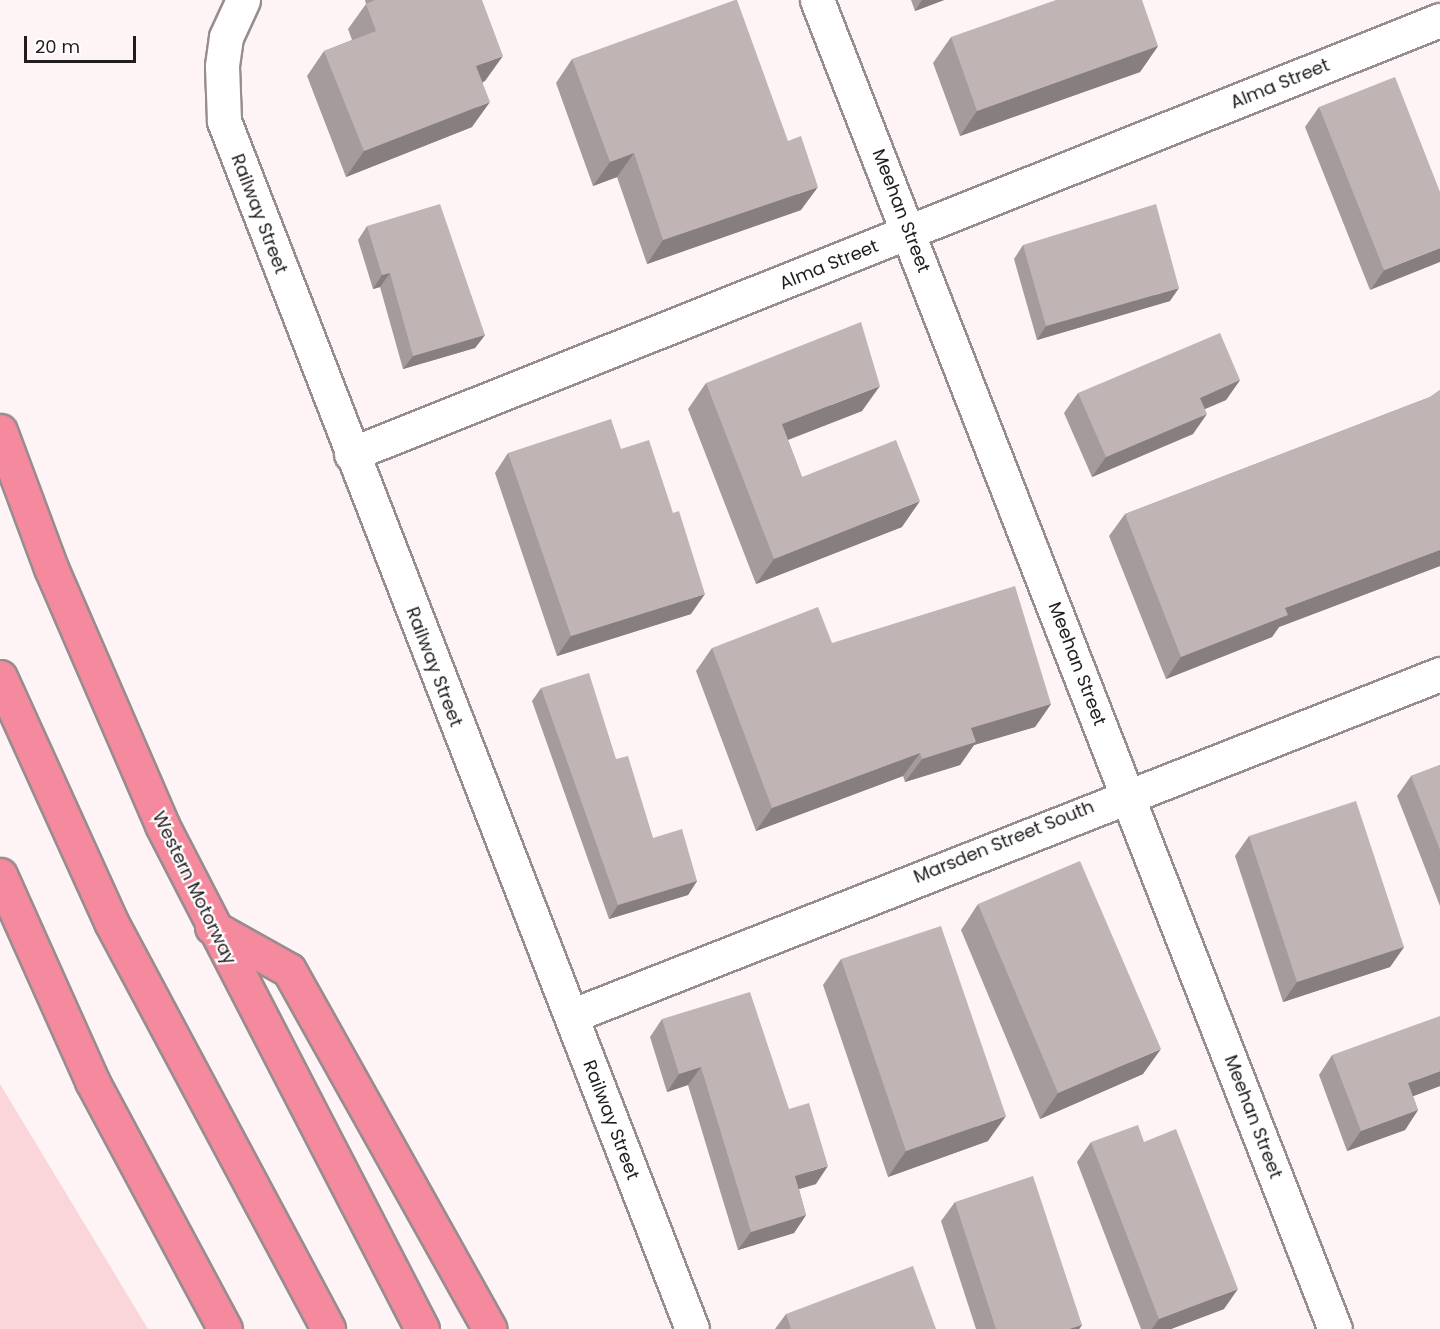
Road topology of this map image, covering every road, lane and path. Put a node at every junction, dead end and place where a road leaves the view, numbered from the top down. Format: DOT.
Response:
graph roads {
  1 [pos="243,0"];
  2 [pos="817,0"];
  3 [pos="1440,20"];
  4 [pos="910,233"];
  5 [pos="0,431"];
  6 [pos="351,454"];
  7 [pos="1440,674"];
  8 [pos="0,677"];
  9 [pos="1127,794"];
  10 [pos="0,875"];
  11 [pos="212,927"];
  12 [pos="571,1016"];
  13 [pos="225,1329"];
  14 [pos="328,1329"];
  15 [pos="422,1329"];
  16 [pos="490,1329"];
  17 [pos="692,1329"];
  18 [pos="1335,1329"];
  1 -- 6 [label="street, Railway Street"];
  2 -- 4 [label="street, Meehan Street"];
  3 -- 4 [label="street, Alma Street"];
  4 -- 6 [label="street, Alma Street"];
  4 -- 9 [label="street, Meehan Street"];
  5 -- 11 [label="highway, Western Motorway"];
  6 -- 12 [label="street, Railway Street"];
  7 -- 9 [label="street, Marsden Street South"];
  8 -- 14 [label="highway"];
  9 -- 12 [label="street, Marsden Street South"];
  9 -- 18 [label="street, Meehan Street"];
  10 -- 13 [label="highway"];
  11 -- 15 [label="highway, Western Motorway"];
  11 -- 16 [label="highway"];
  12 -- 17 [label="street, Railway Street"];
}
